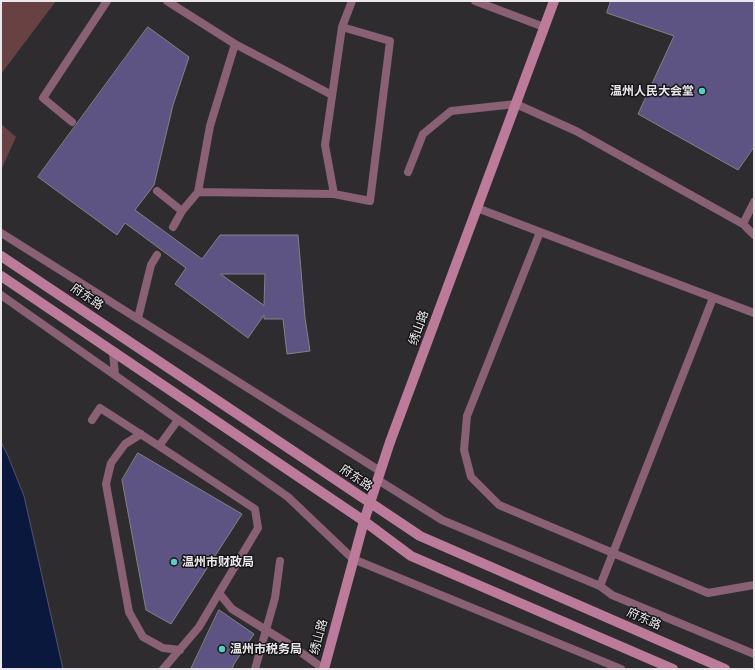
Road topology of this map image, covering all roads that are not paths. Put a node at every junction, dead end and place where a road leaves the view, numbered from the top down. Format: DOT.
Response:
graph roads {
  1 [pos="107,1"];
  2 [pos="167,1"];
  3 [pos="352,1"];
  4 [pos="475,1"];
  5 [pos="554,1"];
  6 [pos="342,27"];
  7 [pos="544,27"];
  8 [pos="235,44"];
  9 [pos="332,95"];
  10 [pos="516,104"];
  11 [pos="72,122"];
  12 [pos="408,172"];
  13 [pos="157,191"];
  14 [pos="198,192"];
  15 [pos="334,194"];
  16 [pos="754,202"];
  17 [pos="477,208"];
  18 [pos="182,211"];
  19 [pos="743,224"];
  20 [pos="173,227"];
  21 [pos="540,232"];
  22 [pos="1,233"];
  23 [pos="754,236"];
  24 [pos="157,255"];
  25 [pos="1,256"];
  26 [pos="1,276"];
  27 [pos="1,295"];
  28 [pos="713,298"];
  29 [pos="754,313"];
  30 [pos="138,318"];
  31 [pos="113,352"];
  32 [pos="115,375"];
  33 [pos="92,420"];
  34 [pos="178,420"];
  35 [pos="141,434"];
  36 [pos="159,446"];
  37 [pos="379,476"];
  38 [pos="370,503"];
  39 [pos="364,521"];
  40 [pos="613,553"];
  41 [pos="354,559"];
  42 [pos="280,561"];
  43 [pos="754,585"];
  44 [pos="600,586"];
  45 [pos="219,593"];
  46 [pos="266,630"];
  47 [pos="180,650"];
  48 [pos="754,654"];
  49 [pos="163,669"];
  50 [pos="255,669"];
  51 [pos="324,669"];
  52 [pos="621,669"];
  53 [pos="673,669"];
  54 [pos="725,669"];
  1 -- 11 [label="lane"];
  2 -- 8 [label="lane"];
  3 -- 6 [label="lane"];
  4 -- 7 [label="lane"];
  5 -- 7 [label="main road, 绣山路"];
  6 -- 9 [label="lane"];
  6 -- 15 [label="lane"];
  7 -- 10 [label="main road, 绣山路"];
  8 -- 9 [label="lane"];
  8 -- 14 [label="lane"];
  9 -- 15 [label="lane"];
  10 -- 12 [label="lane"];
  10 -- 17 [label="main road, 绣山路"];
  10 -- 19 [label="lane"];
  13 -- 18 [label="lane"];
  14 -- 15 [label="lane"];
  14 -- 18 [label="lane"];
  16 -- 19 [label="lane"];
  17 -- 21 [label="lane"];
  17 -- 37 [label="main road, 绣山路"];
  18 -- 20 [label="lane"];
  19 -- 23 [label="lane"];
  21 -- 28 [label="lane"];
  21 -- 40 [label="lane"];
  22 -- 30 [label="lane"];
  24 -- 30 [label="lane"];
  25 -- 38 [label="main road, 府东路"];
  26 -- 31 [label="main road"];
  27 -- 32 [label="lane"];
  28 -- 29 [label="lane"];
  28 -- 40 [label="lane"];
  30 -- 37 [label="lane"];
  31 -- 32 [label="lane"];
  31 -- 39 [label="main road"];
  32 -- 34 [label="lane"];
  33 -- 35 [label="lane"];
  34 -- 36 [label="lane"];
  34 -- 41 [label="lane"];
  35 -- 36 [label="lane"];
  35 -- 47 [label="lane"];
  36 -- 45 [label="lane"];
  37 -- 38 [label="main road, 绣山路"];
  37 -- 44 [label="lane"];
  38 -- 39 [label="main road, 绣山路"];
  38 -- 54 [label="main road, 府东路"];
  39 -- 41 [label="main road, 绣山路"];
  39 -- 53 [label="main road"];
  40 -- 43 [label="lane"];
  40 -- 44 [label="lane"];
  41 -- 51 [label="main road, 绣山路"];
  41 -- 52 [label="lane"];
  42 -- 46 [label="lane"];
  44 -- 48 [label="lane"];
  45 -- 46 [label="lane"];
  45 -- 47 [label="lane"];
  46 -- 50 [label="lane"];
  46 -- 51 [label="lane"];
  47 -- 49 [label="lane"];
}
